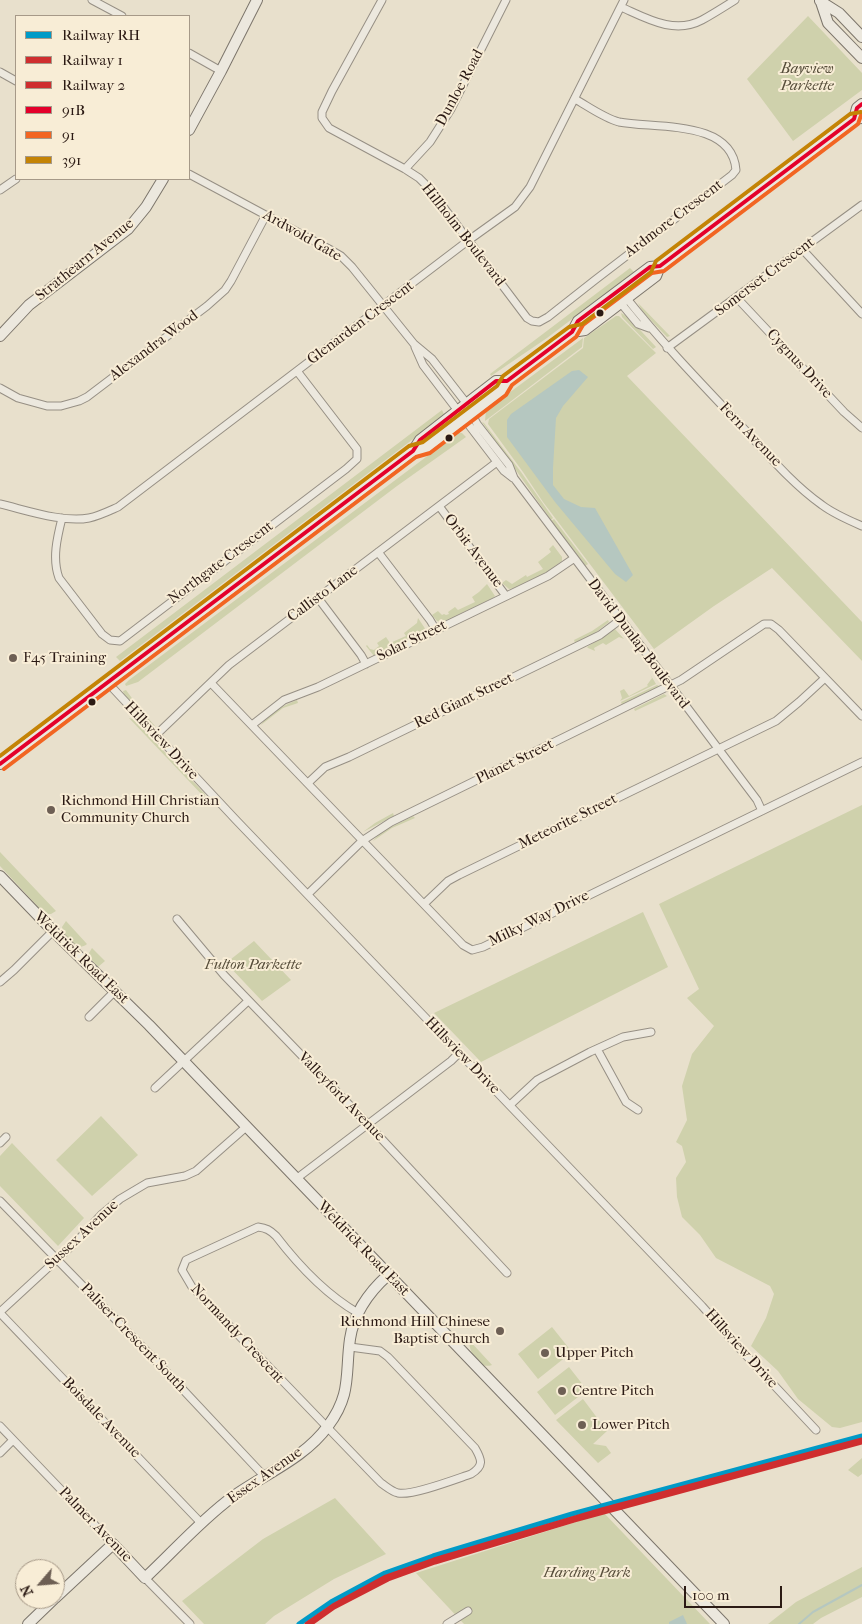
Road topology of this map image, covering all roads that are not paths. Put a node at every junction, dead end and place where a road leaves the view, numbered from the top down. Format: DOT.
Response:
graph roads {
  1 [pos="92,0"];
  2 [pos="257,0"];
  3 [pos="382,0"];
  4 [pos="506,0"];
  5 [pos="735,0"];
  6 [pos="820,1"];
  7 [pos="622,4"];
  8 [pos="120,15"];
  9 [pos="862,37"];
  10 [pos="190,54"];
  11 [pos="862,58"];
  12 [pos="221,70"];
  13 [pos="0,72"];
  14 [pos="15,80"];
  15 [pos="575,99"];
  16 [pos="862,104"];
  17 [pos="858,118"];
  18 [pos="190,128"];
  19 [pos="405,169"];
  20 [pos="190,175"];
  21 [pos="15,180"];
  22 [pos="161,180"];
  23 [pos="0,190"];
  24 [pos="862,205"];
  25 [pos="266,215"];
  26 [pos="469,240"];
  27 [pos="802,249"];
  28 [pos="620,297"];
  29 [pos="737,298"];
  30 [pos="384,305"];
  31 [pos="862,314"];
  32 [pos="532,321"];
  33 [pos="0,336"];
  34 [pos="414,344"];
  35 [pos="667,348"];
  36 [pos="297,371"];
  37 [pos="0,388"];
  38 [pos="465,412"];
  39 [pos="862,428"];
  40 [pos="497,462"];
  41 [pos="514,478"];
  42 [pos="0,504"];
  43 [pos="439,506"];
  44 [pos="62,518"];
  45 [pos="862,526"];
  46 [pos="378,552"];
  47 [pos="574,558"];
  48 [pos="506,596"];
  49 [pos="318,598"];
  50 [pos="620,620"];
  51 [pos="436,630"];
  52 [pos="366,664"];
  53 [pos="825,678"];
  54 [pos="107,682"];
  55 [pos="211,683"];
  56 [pos="670,686"];
  57 [pos="862,716"];
  58 [pos="252,725"];
  59 [pos="156,736"];
  60 [pos="717,748"];
  61 [pos="862,762"];
  62 [pos="0,764"];
  63 [pos="308,783"];
  64 [pos="762,811"];
  65 [pos="362,841"];
  66 [pos="0,876"];
  67 [pos="308,894"];
  68 [pos="424,904"];
  69 [pos="177,919"];
  70 [pos="52,931"];
  71 [pos="0,982"];
  72 [pos="115,991"];
  73 [pos="248,1001"];
  74 [pos="89,1017"];
  75 [pos="651,1032"];
  76 [pos="597,1049"];
  77 [pos="459,1053"];
  78 [pos="183,1061"];
  79 [pos="155,1088"];
  80 [pos="510,1105"];
  81 [pos="638,1110"];
  82 [pos="368,1125"];
  83 [pos="246,1126"];
  84 [pos="6,1136"];
  85 [pos="0,1143"];
  86 [pos="296,1179"];
  87 [pos="1,1203"];
  88 [pos="57,1259"];
  89 [pos="507,1273"];
  90 [pos="388,1274"];
  91 [pos="0,1313"];
  92 [pos="358,1313"];
  93 [pos="350,1348"];
  94 [pos="0,1426"];
  95 [pos="327,1428"];
  96 [pos="816,1430"];
  97 [pos="13,1440"];
  98 [pos="0,1452"];
  99 [pos="265,1477"];
  100 [pos="202,1524"];
  101 [pos="113,1544"];
  102 [pos="145,1578"];
  103 [pos="65,1588"];
  104 [pos="43,1609"];
  105 [pos="468,1611"];
  106 [pos="28,1624"];
  107 [pos="190,1624"];
  108 [pos="447,1624"];
  109 [pos="724,1624"];
  1 -- 8 [label="street"];
  2 -- 12 [label="street"];
  3 -- 19 [label="street, Hillholm Boulevard"];
  4 -- 19 [label="street, Dunloe Road"];
  5 -- 7 [label="street"];
  6 -- 9 [label="street"];
  6 -- 11 [label="street"];
  7 -- 15 [label="street, Glenarden Crescent"];
  10 -- 12 [label="street"];
  12 -- 18 [label="street"];
  13 -- 14 [label="street"];
  15 -- 26 [label="street, Glenarden Crescent"];
  15 -- 32 [label="street, Ardmore Crescent"];
  16 -- 17 [label="street"];
  17 -- 28 [label="street"];
  19 -- 26 [label="street, Hillholm Boulevard"];
  20 -- 25 [label="street, Ardwold Gate"];
  21 -- 23 [label="street"];
  22 -- 33 [label="street, Strathearn Avenue"];
  24 -- 27 [label="street, Somerset Crescent"];
  25 -- 30 [label="street, Ardwold Gate"];
  25 -- 37 [label="street, Alexandra Wood"];
  26 -- 30 [label="street, Glenarden Crescent"];
  26 -- 32 [label="street, Hillholm Boulevard"];
  27 -- 29 [label="street, Somerset Crescent"];
  27 -- 31 [label="street"];
  28 -- 35 [label="street, Fern Avenue"];
  28 -- 38 [label="street"];
  29 -- 35 [label="street, Somerset Crescent"];
  29 -- 39 [label="street, Cygnus Drive"];
  30 -- 34 [label="street, Ardwold Gate"];
  30 -- 36 [label="street, Glenarden Crescent"];
  34 -- 38 [label="street, Ardwold Gate"];
  34 -- 38 [label="street, Ardwold Gate"];
  35 -- 45 [label="street, Fern Avenue"];
  36 -- 44 [label="street, Glenarden Crescent"];
  36 -- 44 [label="street, Northgate Crescent"];
  38 -- 40 [label="street, David Dunlap Boulevard"];
  38 -- 41 [label="street, David Dunlap Boulevard"];
  38 -- 54 [label="street"];
  40 -- 41 [label="street, David Dunlap Boulevard"];
  40 -- 43 [label="street, Callisto Lane"];
  41 -- 47 [label="street, David Dunlap Boulevard"];
  42 -- 44 [label="street, Glenarden Crescent"];
  43 -- 46 [label="street, Callisto Lane"];
  43 -- 48 [label="street, Orbit Avenue"];
  46 -- 49 [label="street, Callisto Lane"];
  46 -- 51 [label="street"];
  47 -- 48 [label="street, Solar Street"];
  47 -- 50 [label="street, David Dunlap Boulevard"];
  48 -- 51 [label="street, Solar Street"];
  49 -- 52 [label="street"];
  49 -- 55 [label="street, Callisto Lane"];
  50 -- 56 [label="street, David Dunlap Boulevard"];
  50 -- 63 [label="street, Red Giant Street"];
  51 -- 52 [label="street, Solar Street"];
  52 -- 58 [label="street, Solar Street"];
  53 -- 56 [label="street"];
  53 -- 57 [label="street"];
  53 -- 60 [label="street, Meteorite Street"];
  54 -- 59 [label="street, Hillsview Drive"];
  54 -- 62 [label="street"];
  55 -- 58 [label="street, Milky Way Drive"];
  55 -- 59 [label="street, Callisto Lane"];
  56 -- 60 [label="street, David Dunlap Boulevard"];
  56 -- 65 [label="street, Planet Street"];
  58 -- 63 [label="street, Milky Way Drive"];
  59 -- 67 [label="street, Hillsview Drive"];
  60 -- 64 [label="street, David Dunlap Boulevard"];
  60 -- 68 [label="street, Meteorite Street"];
  61 -- 64 [label="street, Milky Way Drive"];
  63 -- 65 [label="street, Milky Way Drive"];
  64 -- 68 [label="street, Milky Way Drive"];
  65 -- 67 [label="street, Planet Street"];
  65 -- 68 [label="street, Milky Way Drive"];
  66 -- 70 [label="street, Weldrick Road East"];
  67 -- 77 [label="street, Hillsview Drive"];
  69 -- 73 [label="street, Valleyford Avenue"];
  70 -- 71 [label="street"];
  70 -- 72 [label="street, Weldrick Road East"];
  72 -- 74 [label="street"];
  72 -- 78 [label="street, Weldrick Road East"];
  73 -- 78 [label="street"];
  73 -- 82 [label="street, Valleyford Avenue"];
  75 -- 76 [label="street"];
  76 -- 80 [label="street"];
  76 -- 81 [label="street"];
  77 -- 80 [label="street, Hillsview Drive"];
  77 -- 82 [label="street"];
  78 -- 79 [label="street"];
  78 -- 83 [label="street, Weldrick Road East"];
  80 -- 96 [label="street, Hillsview Drive"];
  82 -- 86 [label="street"];
  82 -- 89 [label="street, Valleyford Avenue"];
  83 -- 86 [label="street, Weldrick Road East"];
  83 -- 88 [label="street, Sussex Avenue"];
  84 -- 85 [label="street"];
  86 -- 90 [label="street, Weldrick Road East"];
  87 -- 88 [label="street, Paliser Crescent South"];
  88 -- 91 [label="street, Sussex Avenue"];
  88 -- 99 [label="street, Paliser Crescent South"];
  90 -- 92 [label="street, Essex Avenue"];
  90 -- 109 [label="street, Weldrick Road East"];
  91 -- 100 [label="street, Boisdale Avenue"];
  92 -- 93 [label="street, Essex Avenue"];
  92 -- 95 [label="street, Normandy Crescent"];
  93 -- 95 [label="street, Essex Avenue"];
  93 -- 95 [label="street"];
  94 -- 97 [label="street, Palmer Avenue"];
  95 -- 99 [label="street, Essex Avenue"];
  97 -- 98 [label="street"];
  97 -- 101 [label="street, Palmer Avenue"];
  99 -- 100 [label="street, Essex Avenue"];
  100 -- 102 [label="street, Essex Avenue"];
  101 -- 102 [label="street, Palmer Avenue"];
  101 -- 103 [label="street"];
  102 -- 107 [label="street, Palmer Avenue"];
  104 -- 106 [label="street"];
  105 -- 108 [label="street"];
}
